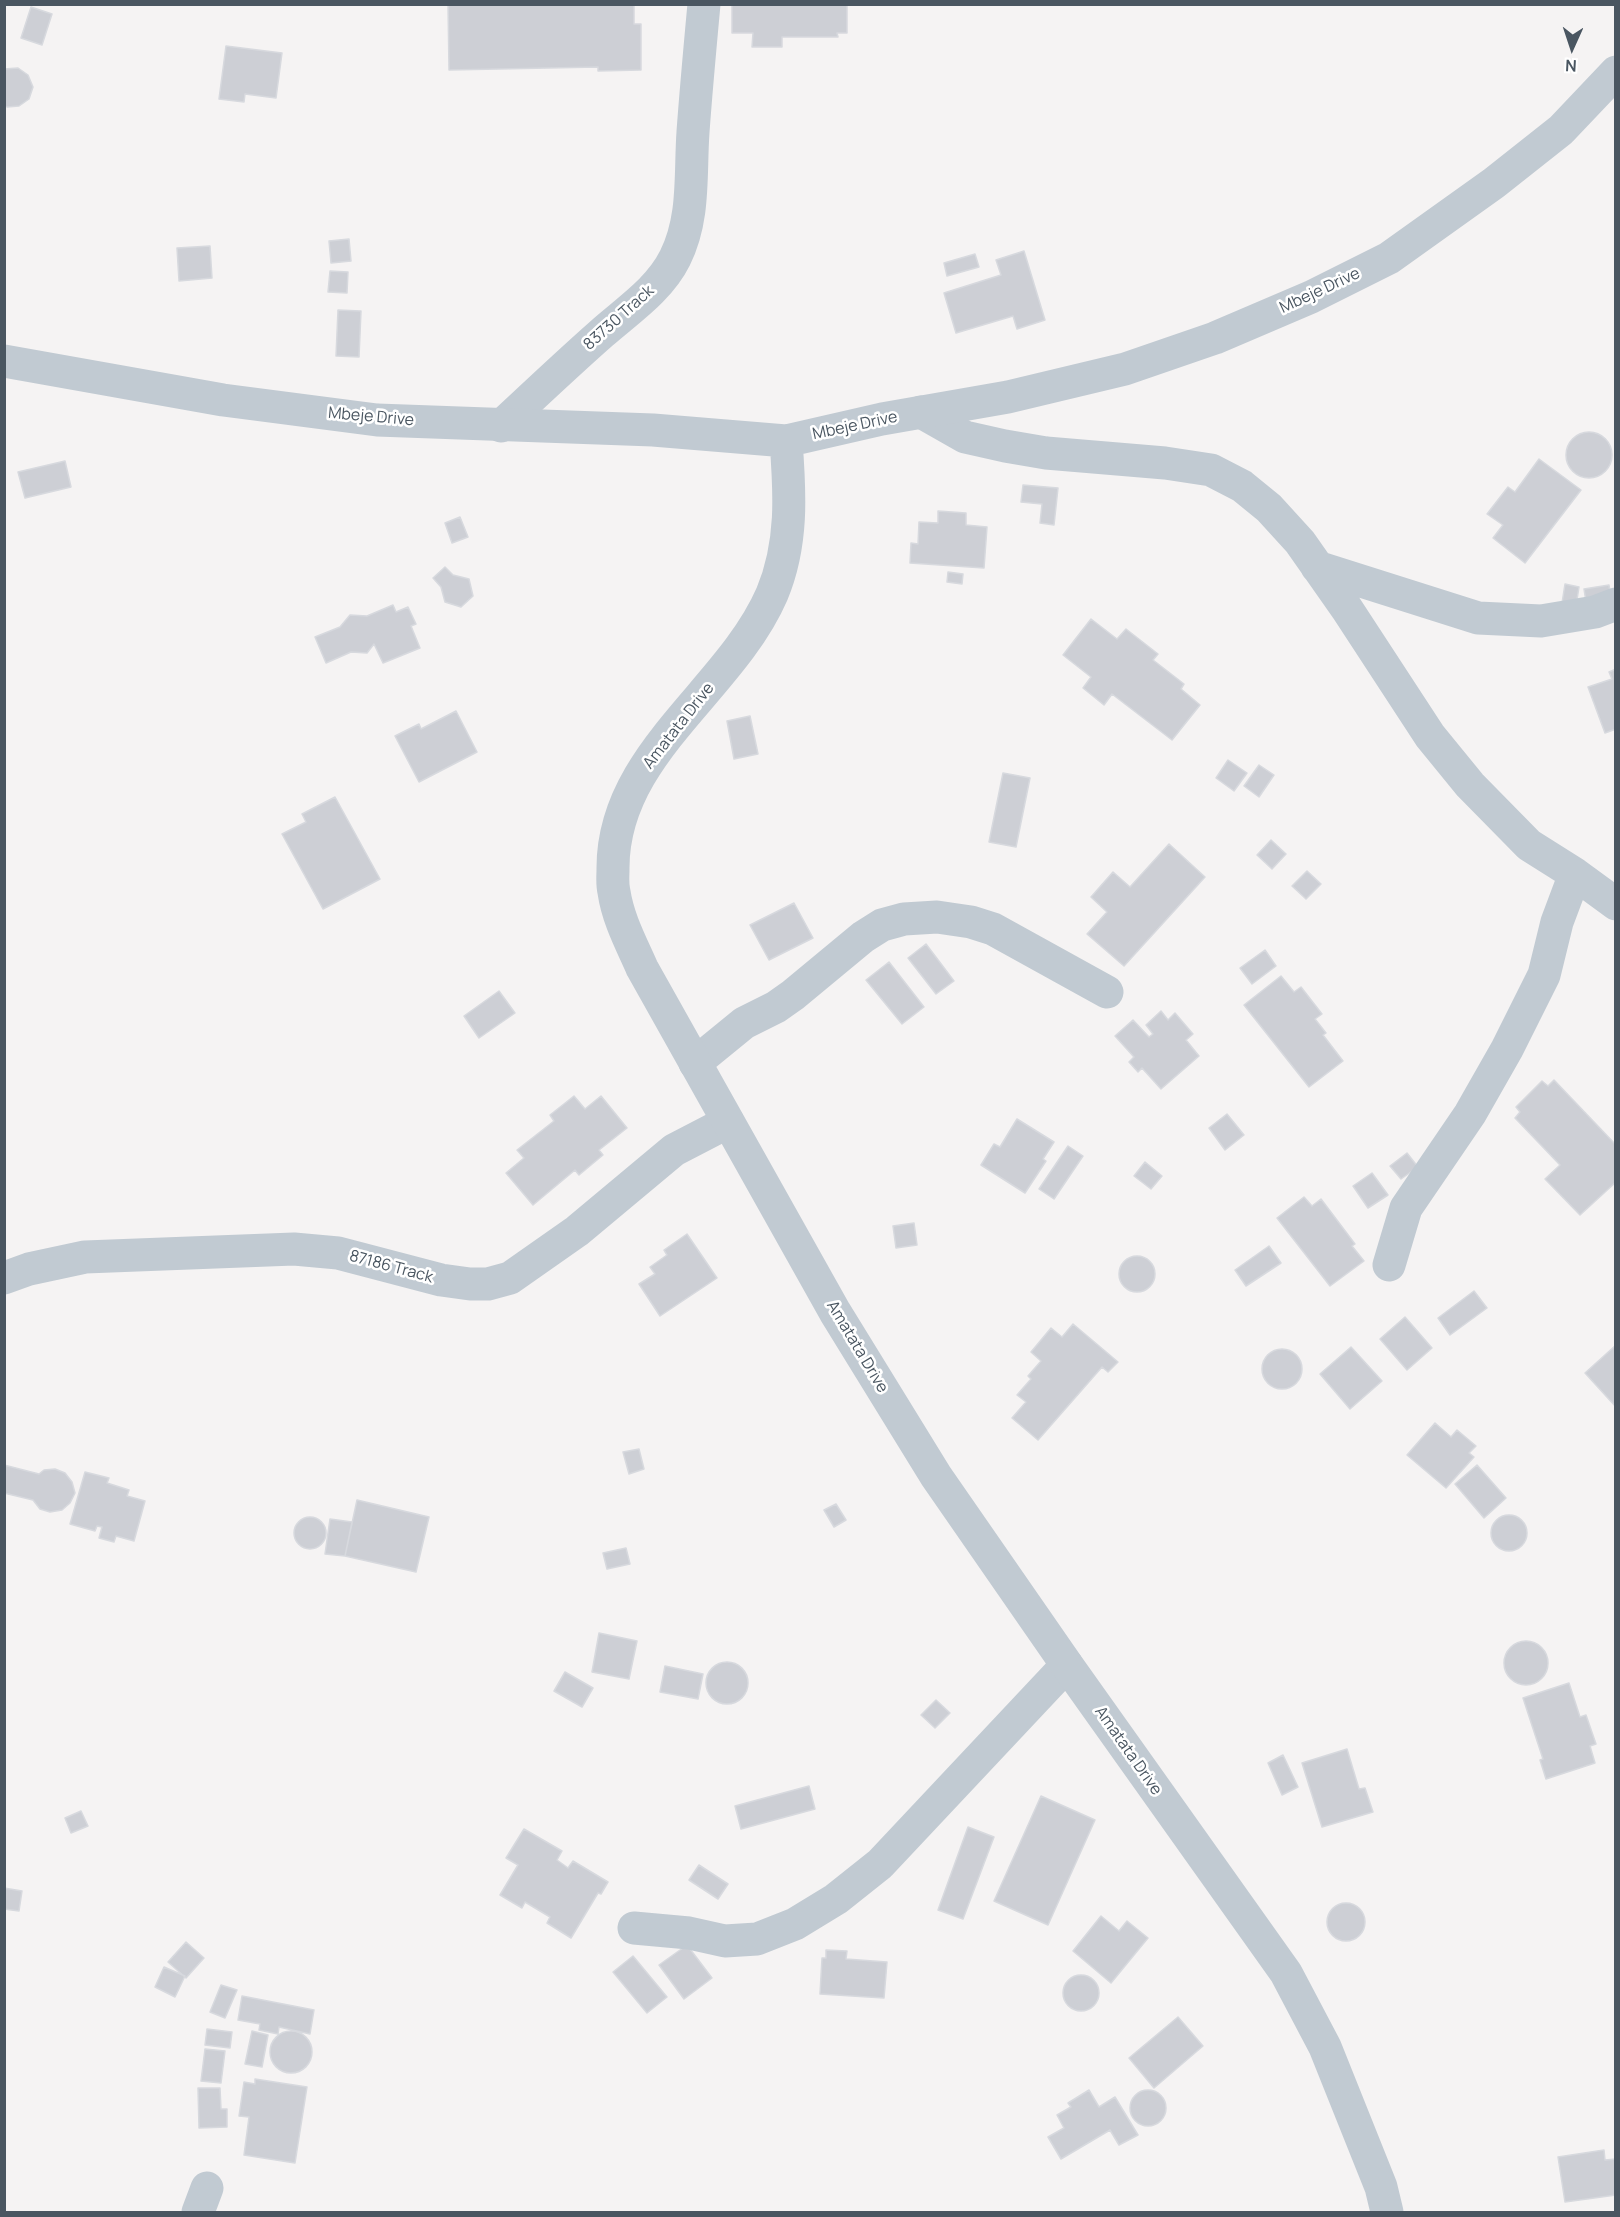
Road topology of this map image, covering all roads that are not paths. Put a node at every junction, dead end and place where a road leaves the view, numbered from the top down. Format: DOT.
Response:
graph roads {
  1 [pos="704,4"];
  2 [pos="1616,72"];
  3 [pos="4,361"];
  4 [pos="921,412"];
  5 [pos="501,426"];
  6 [pos="786,441"];
  7 [pos="1317,567"];
  8 [pos="1616,604"];
  9 [pos="1575,874"];
  10 [pos="1616,904"];
  11 [pos="1107,992"];
  12 [pos="695,1063"];
  13 [pos="728,1122"];
  14 [pos="1389,1265"];
  15 [pos="4,1278"];
  16 [pos="1067,1665"];
  17 [pos="634,1929"];
  18 [pos="1388,2212"];
  1 -- 5 [label="street, 83730 Track"];
  2 -- 4 [label="street, Mbeje Drive"];
  3 -- 5 [label="street, Mbeje Drive"];
  4 -- 6 [label="street, Mbeje Drive"];
  4 -- 7 [label="street"];
  5 -- 6 [label="street, Mbeje Drive"];
  6 -- 12 [label="street, Amatata Drive"];
  7 -- 8 [label="street"];
  7 -- 9 [label="street"];
  9 -- 10 [label="street"];
  9 -- 14 [label="street"];
  11 -- 12 [label="street"];
  12 -- 13 [label="street, Amatata Drive"];
  13 -- 15 [label="street, 87186 Track"];
  13 -- 16 [label="street, Amatata Drive"];
  16 -- 17 [label="street"];
  16 -- 18 [label="street, Amatata Drive"];
}
